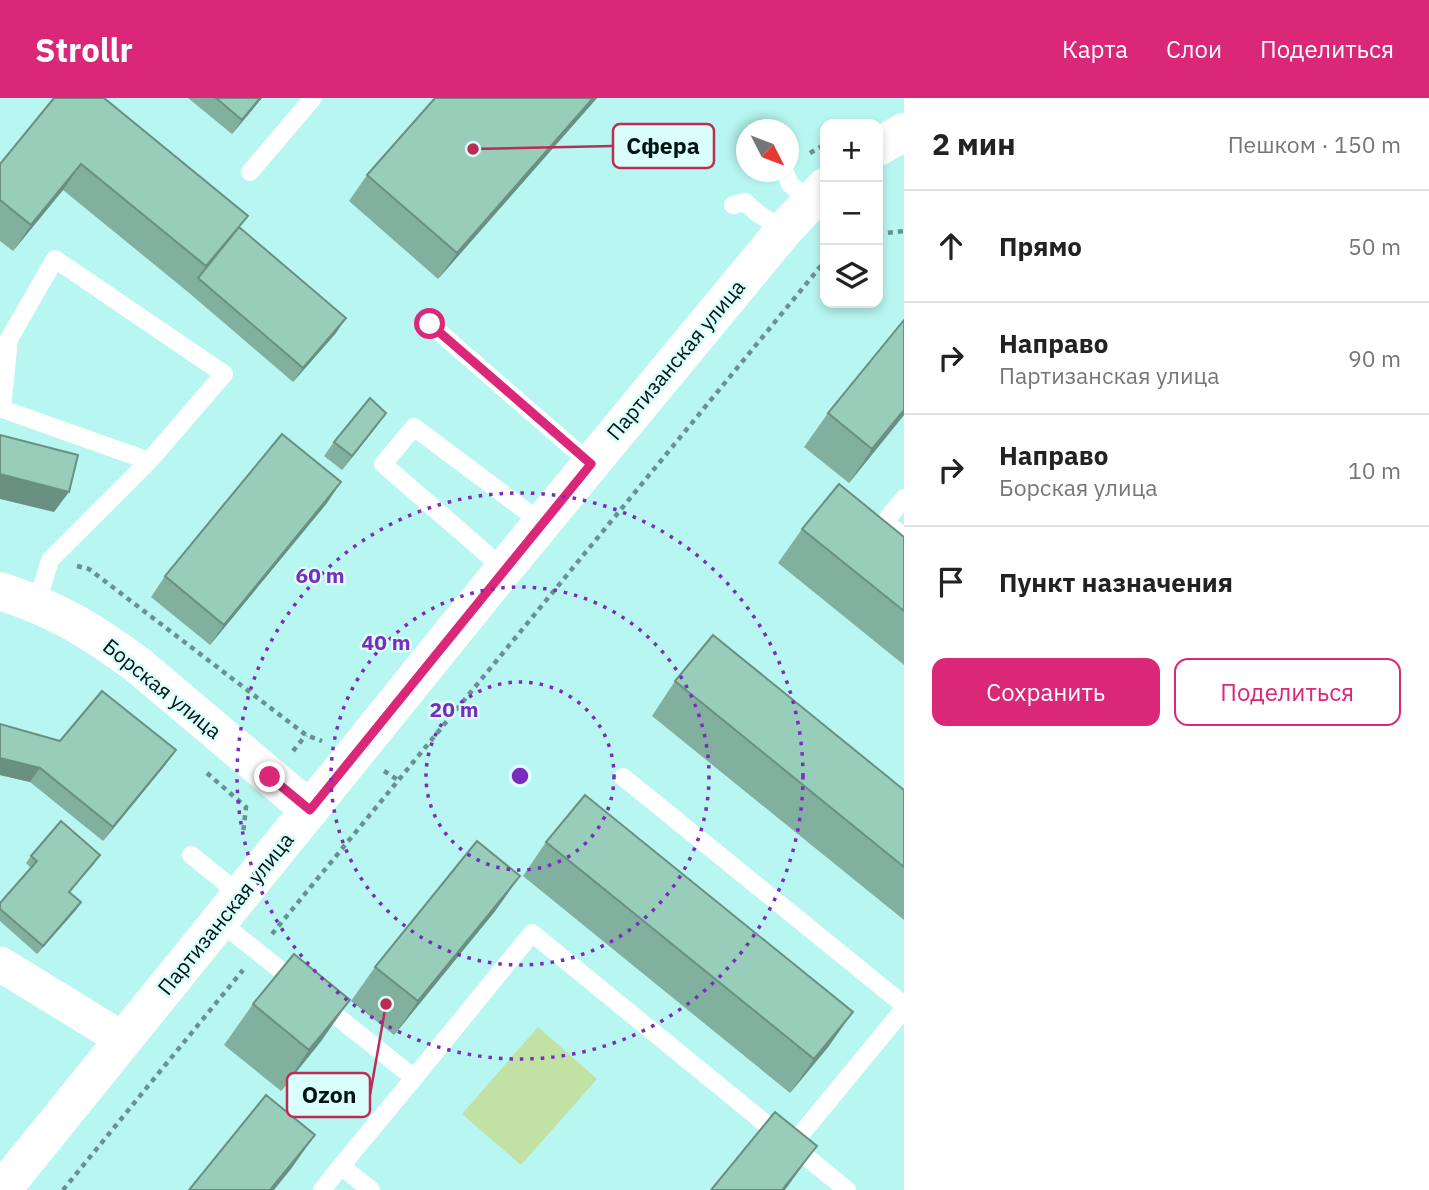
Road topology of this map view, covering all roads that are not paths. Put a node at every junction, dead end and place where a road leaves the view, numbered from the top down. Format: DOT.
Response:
graph roads {
  1 [pos="313,98"];
  2 [pos="904,132"];
  3 [pos="883,145"];
  4 [pos="250,172"];
  5 [pos="789,182"];
  6 [pos="817,194"];
  7 [pos="733,205"];
  8 [pos="784,230"];
  9 [pos="430,324"];
  10 [pos="149,461"];
  11 [pos="591,464"];
  12 [pos="904,498"];
  13 [pos="542,523"];
  14 [pos="904,537"];
  15 [pos="505,569"];
  16 [pos="0,591"];
  17 [pos="37,603"];
  18 [pos="622,777"];
  19 [pos="310,810"];
  20 [pos="191,855"];
  21 [pos="226,897"];
  22 [pos="0,964"];
  23 [pos="904,1007"];
  24 [pos="124,1040"];
  25 [pos="414,1078"];
  26 [pos="792,1145"];
  27 [pos="341,1166"];
  28 [pos="2,1190"];
  29 [pos="322,1190"];
  30 [pos="371,1190"];
  31 [pos="847,1190"];
  1 -- 4 [label="lane"];
  2 -- 3 [label="street"];
  5 -- 6 [label="lane"];
  6 -- 8 [label="street, Партизанская улица"];
  7 -- 8 [label="lane"];
  8 -- 11 [label="street, Партизанская улица"];
  9 -- 11 [label="lane"];
  10 -- 10 [label="lane"];
  10 -- 17 [label="lane"];
  11 -- 13 [label="street, Партизанская улица"];
  12 -- 14 [label="lane"];
  13 -- 15 [label="street, Партизанская улица"];
  13 -- 15 [label="lane"];
  15 -- 19 [label="street, Партизанская улица"];
  16 -- 17 [label="street, Борская улица"];
  17 -- 19 [label="street, Борская улица"];
  18 -- 23 [label="lane"];
  19 -- 21 [label="street, Партизанская улица"];
  20 -- 21 [label="lane"];
  21 -- 24 [label="street, Партизанская улица"];
  21 -- 25 [label="lane"];
  22 -- 24 [label="street"];
  23 -- 26 [label="lane"];
  24 -- 28 [label="street, Партизанская улица"];
  25 -- 26 [label="lane"];
  25 -- 27 [label="lane"];
  26 -- 31 [label="lane"];
  27 -- 29 [label="lane"];
  27 -- 30 [label="lane"];
}
